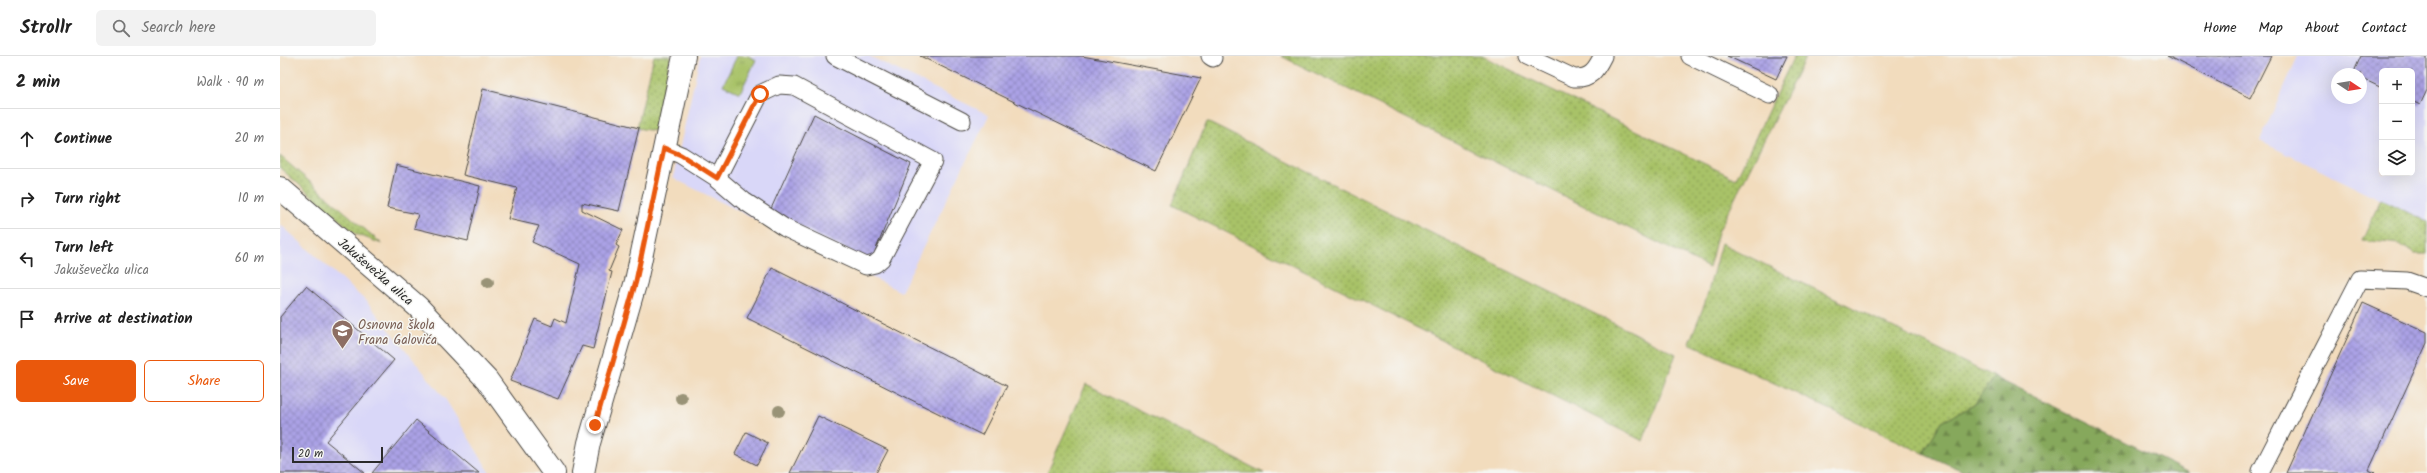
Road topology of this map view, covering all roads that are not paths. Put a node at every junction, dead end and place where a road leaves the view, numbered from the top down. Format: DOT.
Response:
graph roads {
  1 [pos="684,56"];
  2 [pos="835,56"];
  3 [pos="1527,56"];
  4 [pos="1603,56"];
  5 [pos="1690,56"];
  6 [pos="1770,95"];
  7 [pos="962,121"];
  8 [pos="664,148"];
  9 [pos="717,178"];
  10 [pos="280,188"];
  11 [pos="2427,288"];
  12 [pos="2261,471"];
  13 [pos="554,473"];
  14 [pos="583,473"];
  1 -- 8 [label="main road"];
  2 -- 7 [label="lane"];
  3 -- 4 [label="lane"];
  5 -- 6 [label="lane"];
  8 -- 9 [label="lane"];
  8 -- 14 [label="main road"];
  9 -- 9 [label="lane"];
  10 -- 13 [label="main road, Jakuševečka ulica"];
  11 -- 12 [label="lane"];
}
